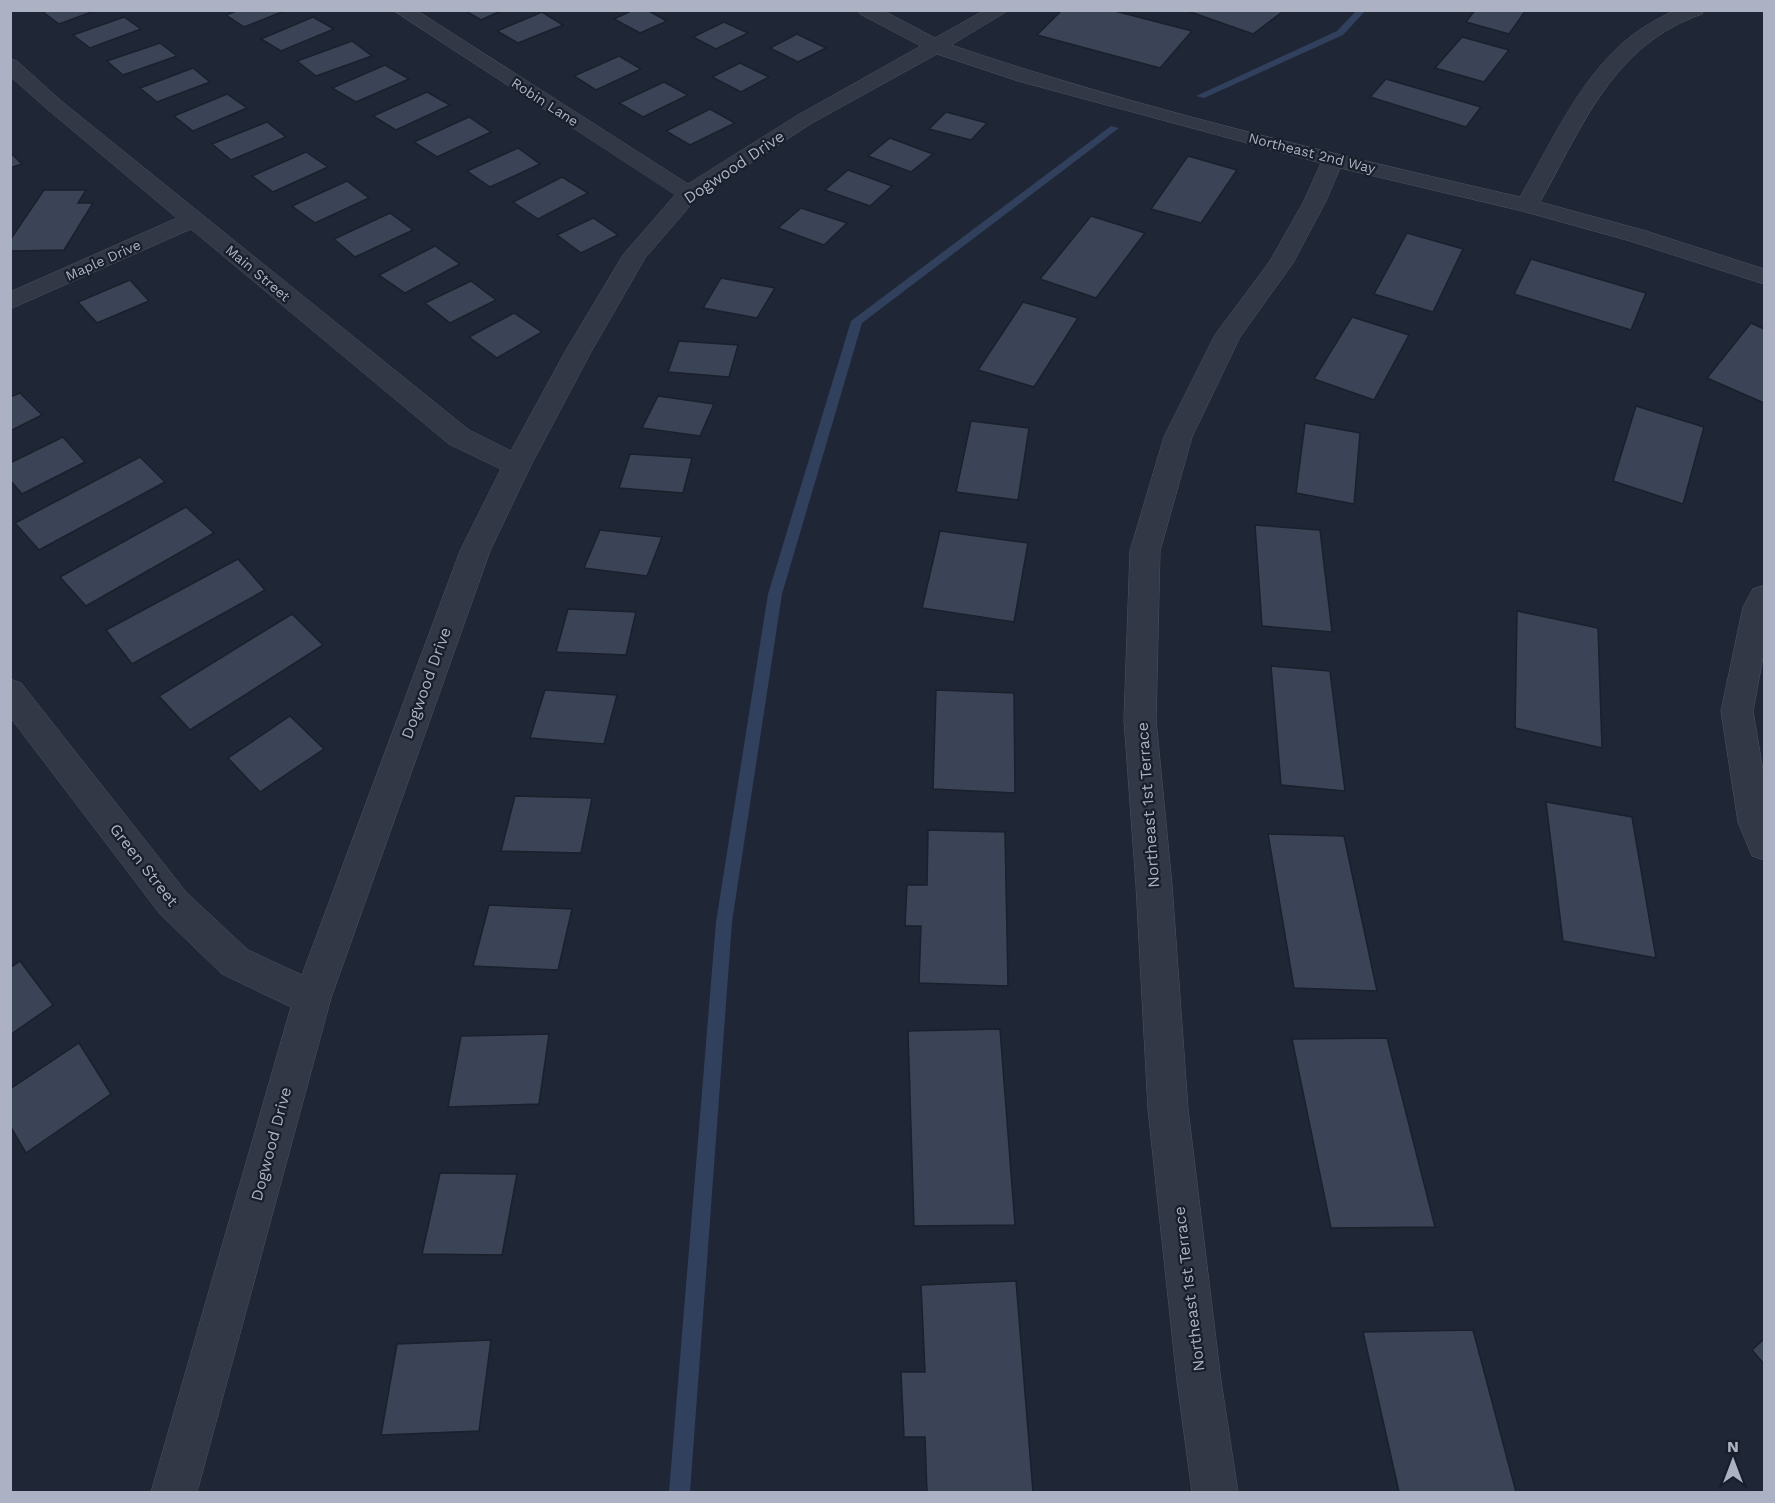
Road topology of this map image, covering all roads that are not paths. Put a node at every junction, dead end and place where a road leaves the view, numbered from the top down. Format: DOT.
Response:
graph roads {
  1 [pos="402,10"];
  2 [pos="867,10"];
  3 [pos="1000,10"];
  4 [pos="1695,10"];
  5 [pos="937,47"];
  6 [pos="10,65"];
  7 [pos="1333,160"];
  8 [pos="688,194"];
  9 [pos="1527,205"];
  10 [pos="195,218"];
  11 [pos="1764,276"];
  12 [pos="10,302"];
  13 [pos="517,465"];
  14 [pos="1764,597"];
  15 [pos="10,692"];
  16 [pos="1764,844"];
  17 [pos="312,998"];
  18 [pos="174,1492"];
  19 [pos="1215,1492"];
  1 -- 8 [label="street, Robin Lane"];
  2 -- 5 [label="street, Northeast 2nd Way"];
  3 -- 5 [label="street, Dogwood Drive"];
  4 -- 9 [label="street"];
  5 -- 7 [label="street, Northeast 2nd Way"];
  5 -- 8 [label="street, Dogwood Drive"];
  6 -- 10 [label="street, Main Street"];
  7 -- 9 [label="street, Northeast 2nd Way"];
  7 -- 19 [label="street, Northeast 1st Terrace"];
  8 -- 13 [label="street, Dogwood Drive"];
  9 -- 11 [label="street, Northeast 2nd Way"];
  10 -- 12 [label="street, Maple Drive"];
  10 -- 13 [label="street, Main Street"];
  13 -- 17 [label="street, Dogwood Drive"];
  14 -- 16 [label="street"];
  15 -- 17 [label="street, Green Street"];
  17 -- 18 [label="street, Dogwood Drive"];
}
